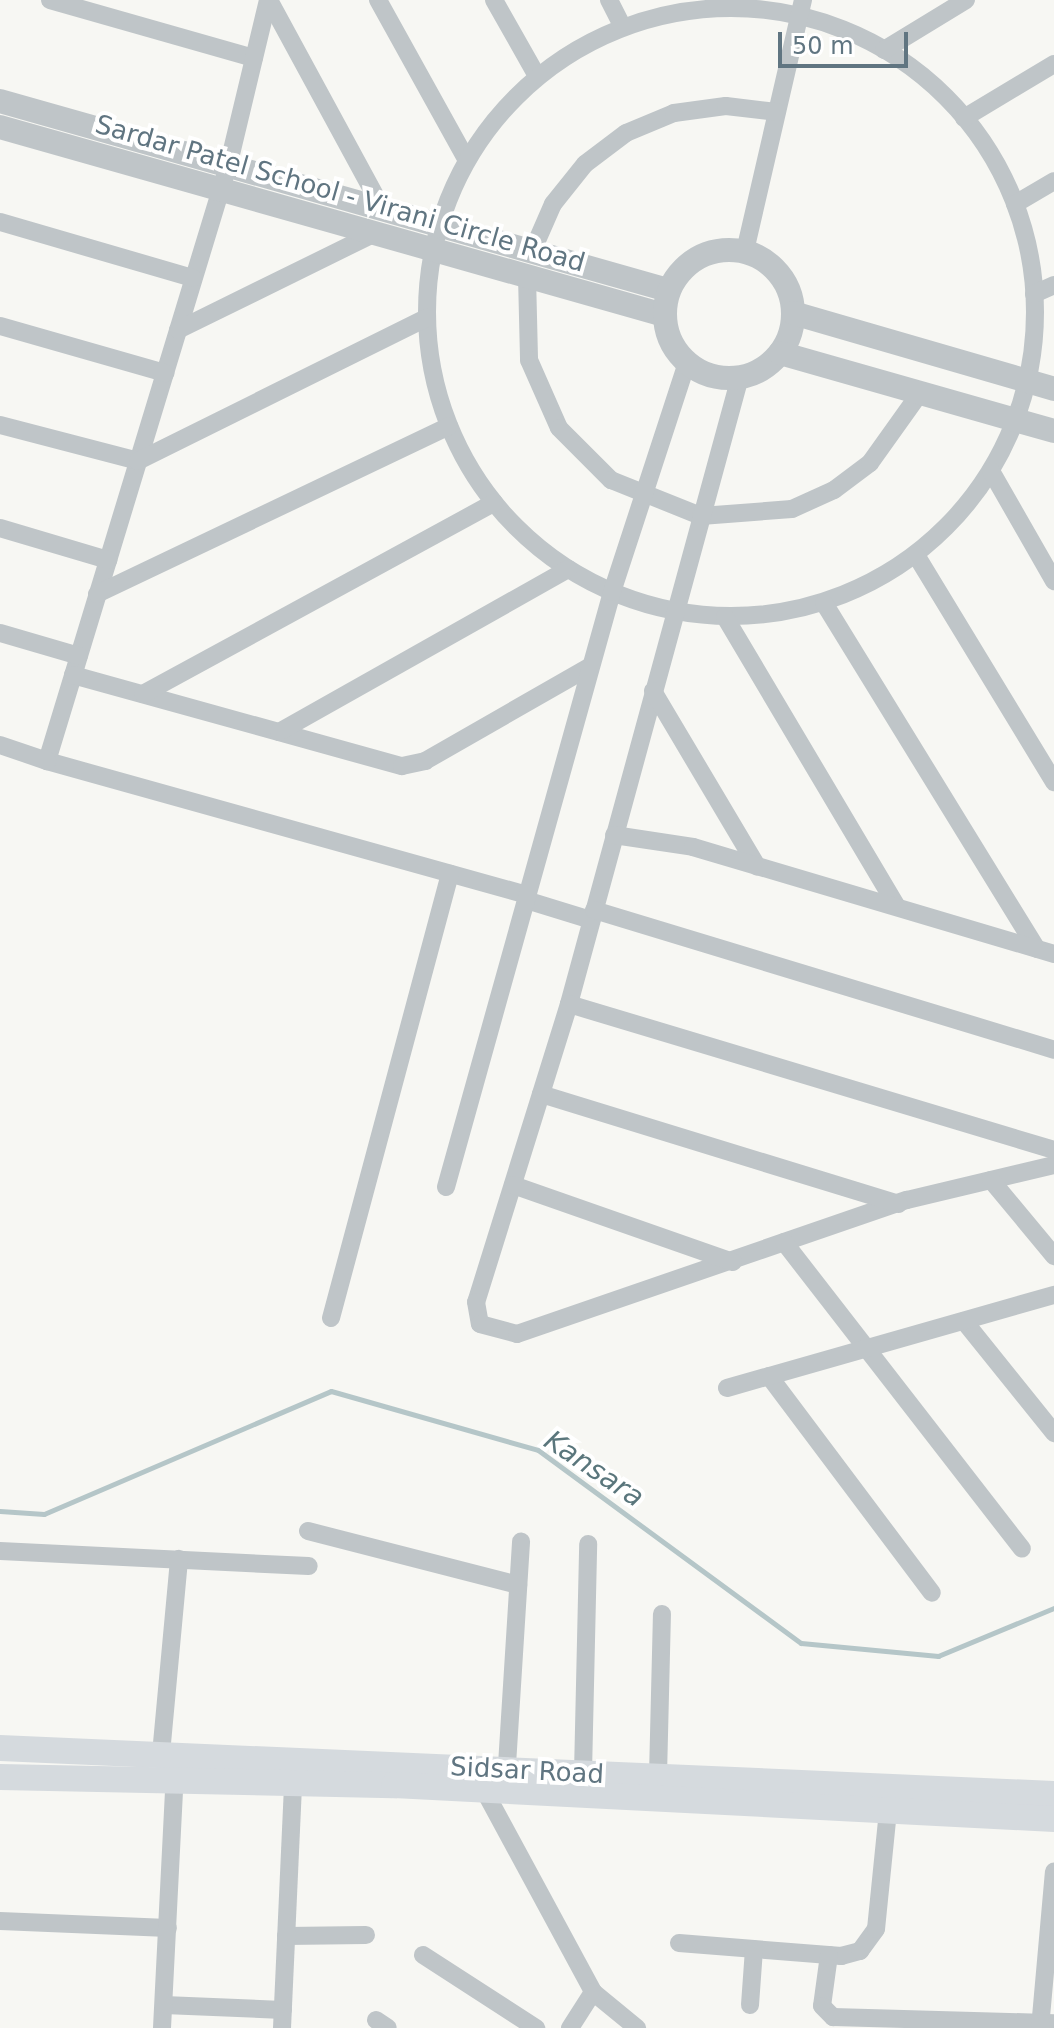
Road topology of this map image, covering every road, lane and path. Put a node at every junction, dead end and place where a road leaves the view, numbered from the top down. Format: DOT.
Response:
graph roads {
  1 [pos="50,0"];
  2 [pos="269,0"];
  3 [pos="378,0"];
  4 [pos="494,0"];
  5 [pos="609,0"];
  6 [pos="966,0"];
  7 [pos="719,4"];
  8 [pos="801,8"];
  9 [pos="623,27"];
  10 [pos="884,50"];
  11 [pos="254,58"];
  12 [pos="1054,64"];
  13 [pos="537,76"];
  14 [pos="0,101"];
  15 [pos="777,112"];
  16 [pos="49,115"];
  17 [pos="964,118"];
  18 [pos="0,127"];
  19 [pos="43,139"];
  20 [pos="466,159"];
  21 [pos="228,166"];
  22 [pos="1054,181"];
  23 [pos="220,189"];
  24 [pos="1015,204"];
  25 [pos="383,210"];
  26 [pos="0,222"];
  27 [pos="438,225"];
  28 [pos="375,233"];
  29 [pos="432,249"];
  30 [pos="745,251"];
  31 [pos="532,252"];
  32 [pos="527,276"];
  33 [pos="193,278"];
  34 [pos="1054,285"];
  35 [pos="668,290"];
  36 [pos="1034,294"];
  37 [pos="793,313"];
  38 [pos="664,315"];
  39 [pos="426,318"];
  40 [pos="0,326"];
  41 [pos="178,330"];
  42 [pos="780,353"];
  43 [pos="687,362"];
  44 [pos="165,373"];
  45 [pos="740,377"];
  46 [pos="1027,381"];
  47 [pos="1054,389"];
  48 [pos="920,393"];
  49 [pos="1016,420"];
  50 [pos="0,425"];
  51 [pos="449,426"];
  52 [pos="1054,431"];
  53 [pos="138,461"];
  54 [pos="991,471"];
  55 [pos="643,499"];
  56 [pos="494,503"];
  57 [pos="701,516"];
  58 [pos="0,528"];
  59 [pos="916,555"];
  60 [pos="108,560"];
  61 [pos="568,569"];
  62 [pos="1054,581"];
  63 [pos="612,592"];
  64 [pos="97,594"];
  65 [pos="824,603"];
  66 [pos="674,611"];
  67 [pos="725,617"];
  68 [pos="0,633"];
  69 [pos="76,666"];
  70 [pos="591,666"];
  71 [pos="653,691"];
  72 [pos="143,694"];
  73 [pos="279,732"];
  74 [pos="0,745"];
  75 [pos="47,761"];
  76 [pos="1054,782"];
  77 [pos="614,835"];
  78 [pos="757,866"];
  79 [pos="450,874"];
  80 [pos="527,898"];
  81 [pos="897,907"];
  82 [pos="593,915"];
  83 [pos="1046,952"];
  84 [pos="569,1004"];
  85 [pos="1054,1050"];
  86 [pos="541,1094"];
  87 [pos="1054,1150"];
  88 [pos="1054,1165"];
  89 [pos="991,1180"];
  90 [pos="513,1185"];
  91 [pos="446,1187"];
  92 [pos="898,1204"];
  93 [pos="784,1242"];
  94 [pos="1054,1256"];
  95 [pos="733,1262"];
  96 [pos="1054,1295"];
  97 [pos="331,1318"];
  98 [pos="964,1321"];
  99 [pos="866,1349"];
  100 [pos="769,1376"];
  101 [pos="727,1388"];
  102 [pos="1054,1433"];
  103 [pos="308,1531"];
  104 [pos="521,1541"];
  105 [pos="588,1544"];
  106 [pos="1022,1549"];
  107 [pos="0,1551"];
  108 [pos="179,1559"];
  109 [pos="309,1566"];
  110 [pos="518,1585"];
  111 [pos="932,1593"];
  112 [pos="662,1614"];
  113 [pos="0,1748"];
  114 [pos="168,1754"];
  115 [pos="583,1773"];
  116 [pos="658,1776"];
  117 [pos="0,1777"];
  118 [pos="175,1781"];
  119 [pos="293,1783"];
  120 [pos="498,1784"];
  121 [pos="1054,1794"];
  122 [pos="890,1799"];
  123 [pos="1054,1819"];
  124 [pos="1054,1872"];
  125 [pos="0,1921"];
  126 [pos="168,1928"];
  127 [pos="366,1935"];
  128 [pos="286,1936"];
  129 [pos="679,1943"];
  130 [pos="754,1949"];
  131 [pos="423,1955"];
  132 [pos="829,1955"];
  133 [pos="593,1992"];
  134 [pos="164,2005"];
  135 [pos="750,2005"];
  136 [pos="283,2019"];
  137 [pos="1045,2024"];
  138 [pos="162,2028"];
  139 [pos="536,2028"];
  140 [pos="570,2028"];
  141 [pos="637,2028"];
  1 -- 11 [label="street"];
  2 -- 11 [label="street"];
  2 -- 25 [label="street"];
  3 -- 20 [label="street"];
  4 -- 13 [label="street"];
  5 -- 9 [label="street"];
  6 -- 10 [label="street"];
  7 -- 8 [label="street"];
  7 -- 9 [label="street"];
  8 -- 10 [label="street"];
  8 -- 15 [label="street"];
  9 -- 13 [label="street"];
  10 -- 17 [label="street"];
  11 -- 21 [label="street"];
  12 -- 17 [label="street"];
  13 -- 20 [label="street"];
  14 -- 16 [label="street"];
  15 -- 30 [label="street"];
  15 -- 31 [label="street"];
  16 -- 19 [label="street"];
  16 -- 21 [label="street"];
  17 -- 24 [label="street"];
  18 -- 19 [label="street, Sardar Patel School - Virani Circle Road"];
  19 -- 23 [label="street, Sardar Patel School - Virani Circle Road"];
  20 -- 27 [label="street"];
  21 -- 23 [label="street"];
  21 -- 25 [label="street"];
  22 -- 24 [label="street"];
  23 -- 28 [label="street, Sardar Patel School - Virani Circle Road"];
  23 -- 33 [label="street"];
  24 -- 36 [label="street"];
  25 -- 27 [label="street"];
  26 -- 33 [label="street"];
  27 -- 29 [label="street"];
  27 -- 31 [label="street"];
  28 -- 29 [label="street, Sardar Patel School - Virani Circle Road"];
  28 -- 41 [label="street"];
  29 -- 32 [label="street, Sardar Patel School - Virani Circle Road"];
  29 -- 39 [label="street"];
  30 -- 35 [label="street"];
  30 -- 37 [label="street"];
  31 -- 35 [label="street"];
  32 -- 38 [label="street, Sardar Patel School - Virani Circle Road"];
  32 -- 55 [label="street"];
  33 -- 41 [label="street"];
  34 -- 36 [label="street"];
  35 -- 38 [label="street"];
  36 -- 46 [label="street"];
  37 -- 42 [label="street"];
  37 -- 46 [label="street"];
  38 -- 43 [label="street"];
  39 -- 51 [label="street"];
  39 -- 53 [label="street"];
  40 -- 44 [label="street"];
  41 -- 44 [label="street"];
  42 -- 45 [label="street"];
  42 -- 48 [label="street"];
  43 -- 45 [label="street"];
  43 -- 55 [label="street"];
  44 -- 53 [label="street"];
  45 -- 57 [label="street"];
  46 -- 47 [label="street"];
  46 -- 49 [label="street"];
  48 -- 49 [label="street"];
  48 -- 57 [label="street"];
  49 -- 52 [label="street"];
  49 -- 54 [label="street"];
  50 -- 53 [label="street"];
  51 -- 56 [label="street"];
  51 -- 64 [label="street"];
  53 -- 60 [label="street"];
  54 -- 59 [label="street"];
  54 -- 62 [label="street"];
  55 -- 57 [label="street"];
  55 -- 63 [label="street"];
  56 -- 61 [label="street"];
  56 -- 72 [label="street"];
  57 -- 66 [label="street"];
  58 -- 60 [label="street"];
  59 -- 65 [label="street"];
  59 -- 76 [label="street"];
  60 -- 64 [label="street"];
  61 -- 63 [label="street"];
  61 -- 73 [label="street"];
  63 -- 66 [label="street"];
  63 -- 70 [label="street"];
  64 -- 69 [label="street"];
  65 -- 67 [label="street"];
  65 -- 83 [label="street"];
  66 -- 67 [label="street"];
  66 -- 71 [label="street"];
  67 -- 81 [label="street"];
  68 -- 69 [label="street"];
  69 -- 72 [label="street"];
  69 -- 75 [label="street"];
  70 -- 73 [label="street"];
  70 -- 80 [label="street"];
  71 -- 77 [label="street"];
  71 -- 78 [label="street"];
  72 -- 73 [label="street"];
  74 -- 75 [label="street"];
  75 -- 79 [label="street"];
  77 -- 78 [label="street"];
  77 -- 82 [label="street"];
  78 -- 81 [label="street"];
  79 -- 80 [label="street"];
  79 -- 97 [label="street"];
  80 -- 82 [label="street"];
  80 -- 91 [label="street"];
  81 -- 83 [label="street"];
  82 -- 84 [label="street"];
  82 -- 85 [label="street"];
  84 -- 86 [label="street"];
  84 -- 87 [label="street"];
  86 -- 90 [label="street"];
  86 -- 92 [label="street"];
  88 -- 89 [label="street"];
  89 -- 92 [label="street"];
  89 -- 94 [label="street"];
  90 -- 95 [label="street"];
  90 -- 95 [label="street"];
  92 -- 93 [label="street"];
  93 -- 95 [label="street"];
  93 -- 99 [label="street"];
  96 -- 98 [label="street"];
  98 -- 99 [label="street"];
  98 -- 102 [label="street"];
  99 -- 100 [label="street"];
  99 -- 106 [label="street"];
  100 -- 101 [label="street"];
  100 -- 111 [label="street"];
  103 -- 110 [label="street"];
  104 -- 110 [label="street"];
  105 -- 115 [label="street"];
  107 -- 108 [label="street"];
  108 -- 109 [label="street"];
  108 -- 114 [label="street"];
  110 -- 120 [label="street"];
  112 -- 116 [label="street"];
  113 -- 114 [label="main road, Sidsar Road"];
  114 -- 118 [label="street"];
  114 -- 120 [label="main road, Sidsar Road"];
  115 -- 116 [label="main road, Sidsar Road"];
  115 -- 120 [label="main road, Sidsar Road"];
  116 -- 122 [label="main road, Sidsar Road"];
  117 -- 118 [label="main road, Sidsar Road"];
  118 -- 119 [label="main road, Sidsar Road"];
  118 -- 126 [label="street"];
  119 -- 120 [label="main road, Sidsar Road"];
  119 -- 128 [label="street"];
  120 -- 122 [label="main road, Sidsar Road"];
  120 -- 133 [label="street"];
  121 -- 122 [label="main road, Sidsar Road"];
  122 -- 123 [label="main road, Sidsar Road"];
  122 -- 132 [label="street"];
  124 -- 137 [label="street"];
  125 -- 126 [label="street"];
  126 -- 134 [label="street"];
  127 -- 128 [label="street"];
  128 -- 136 [label="street"];
  129 -- 130 [label="street"];
  130 -- 132 [label="street"];
  130 -- 135 [label="street"];
  131 -- 139 [label="street"];
  132 -- 137 [label="street"];
  133 -- 140 [label="street"];
  133 -- 141 [label="street"];
  134 -- 136 [label="street"];
  134 -- 138 [label="street"];
}
